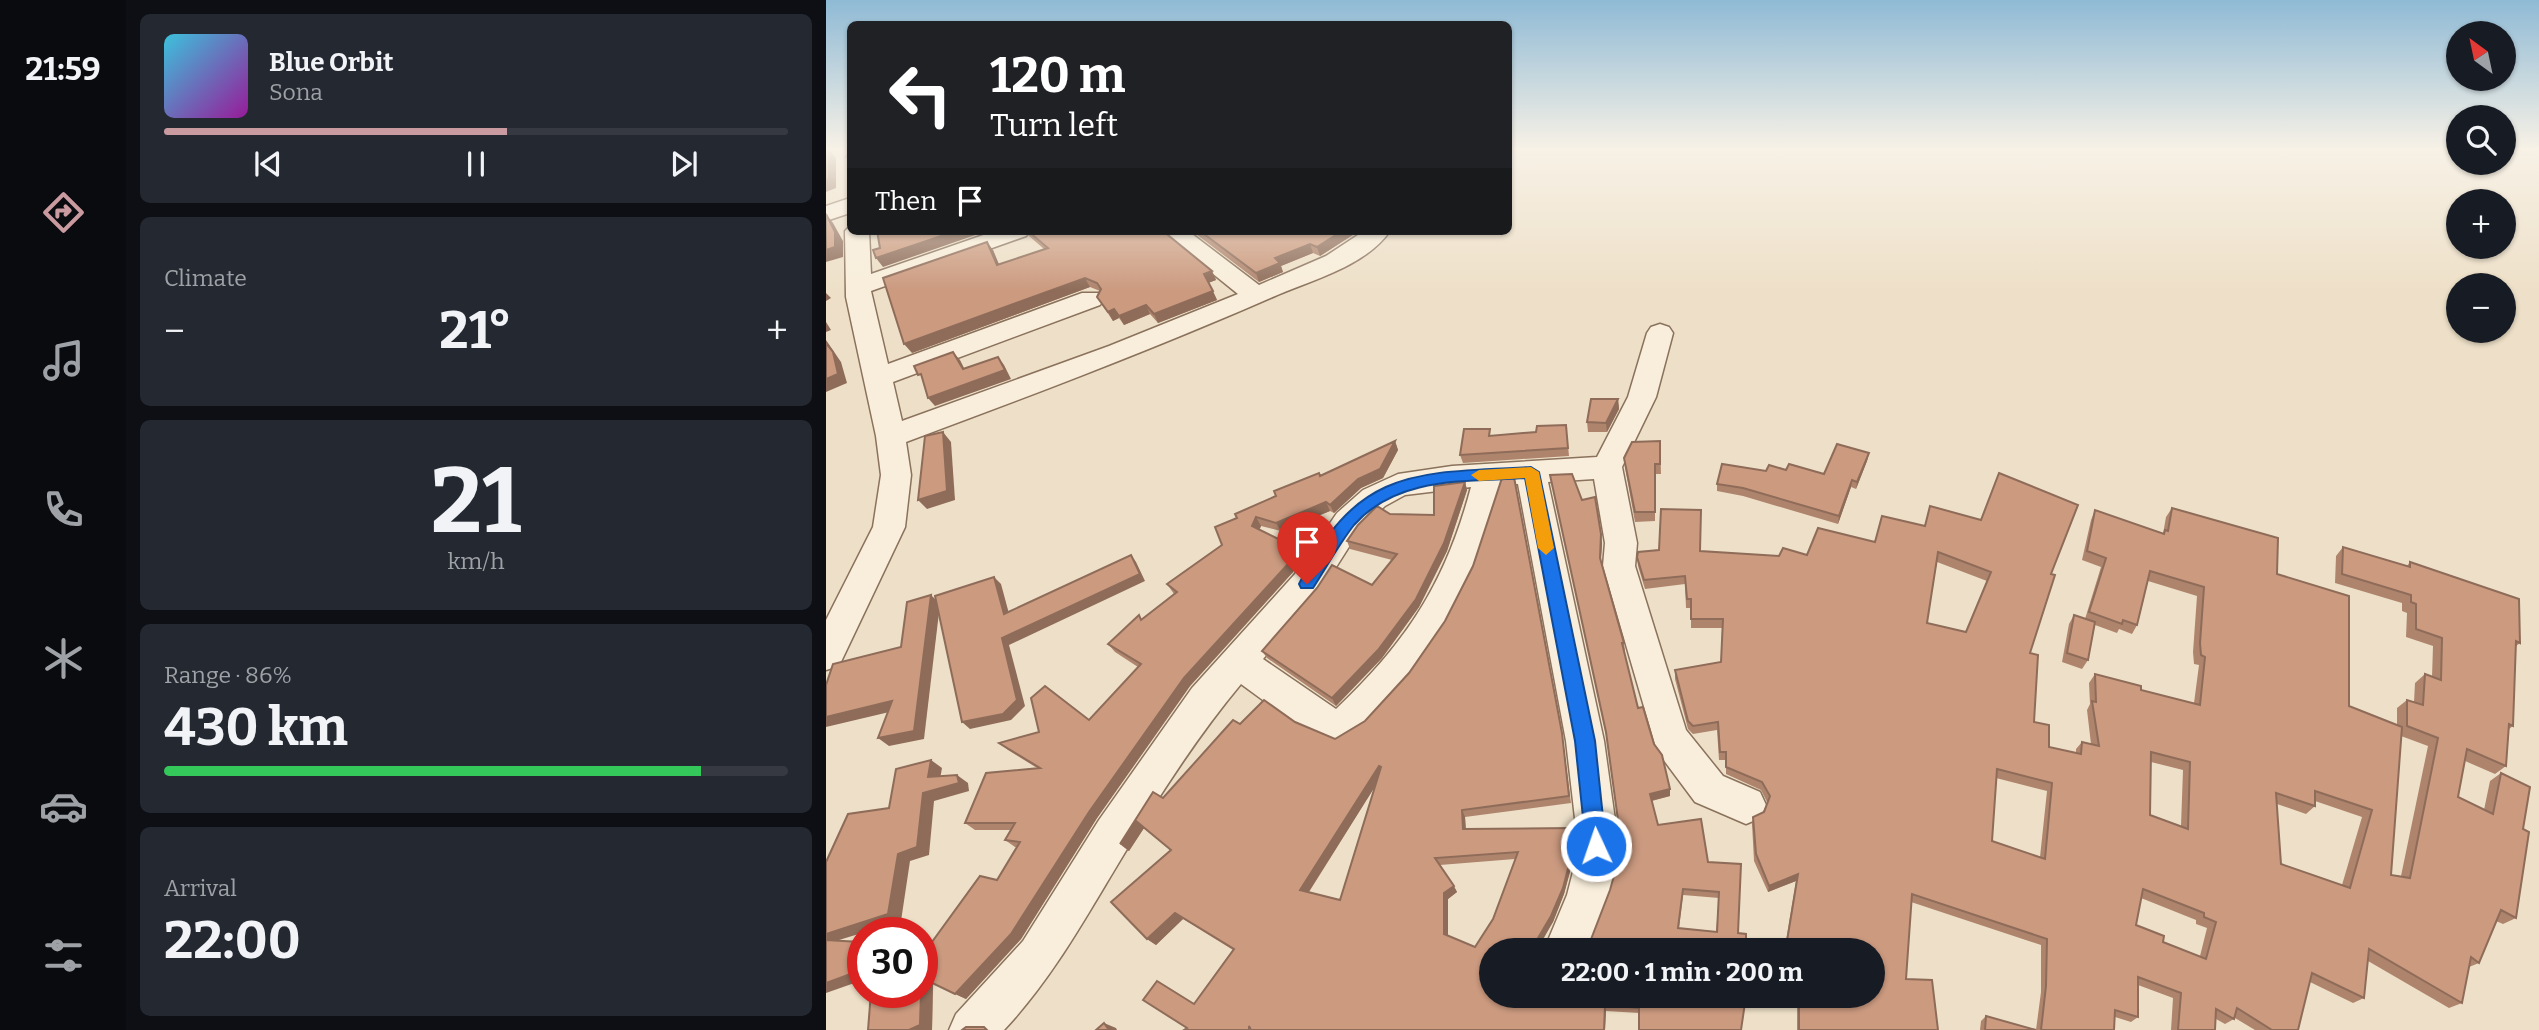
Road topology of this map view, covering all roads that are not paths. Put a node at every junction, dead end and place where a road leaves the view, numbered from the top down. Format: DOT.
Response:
graph roads {
  1 [pos="847,206"];
  2 [pos="826,214"];
  3 [pos="856,235"];
  4 [pos="1007,235"];
  5 [pos="1178,235"];
  6 [pos="1374,235"];
  7 [pos="859,287"];
  8 [pos="1255,295"];
  9 [pos="1091,299"];
  10 [pos="1660,333"];
  11 [pos="876,378"];
  12 [pos="891,436"];
  13 [pos="1607,467"];
  14 [pos="1531,472"];
  15 [pos="1489,475"];
  16 [pos="826,655"];
  17 [pos="1240,664"];
  18 [pos="1746,805"];
  19 [pos="1571,938"];
  20 [pos="972,1030"];
  1 -- 2 [label="street"];
  3 -- 7 [label="street"];
  4 -- 7 [label="street"];
  5 -- 8 [label="street"];
  6 -- 8 [label="street"];
  7 -- 11 [label="street"];
  8 -- 12 [label="street"];
  9 -- 11 [label="street"];
  10 -- 13 [label="street"];
  11 -- 12 [label="street"];
  12 -- 16 [label="street"];
  13 -- 14 [label="street"];
  13 -- 18 [label="street"];
  14 -- 15 [label="street"];
  14 -- 19 [label="street"];
  15 -- 17 [label="street"];
  15 -- 17 [label="street"];
  17 -- 20 [label="street"];
}
